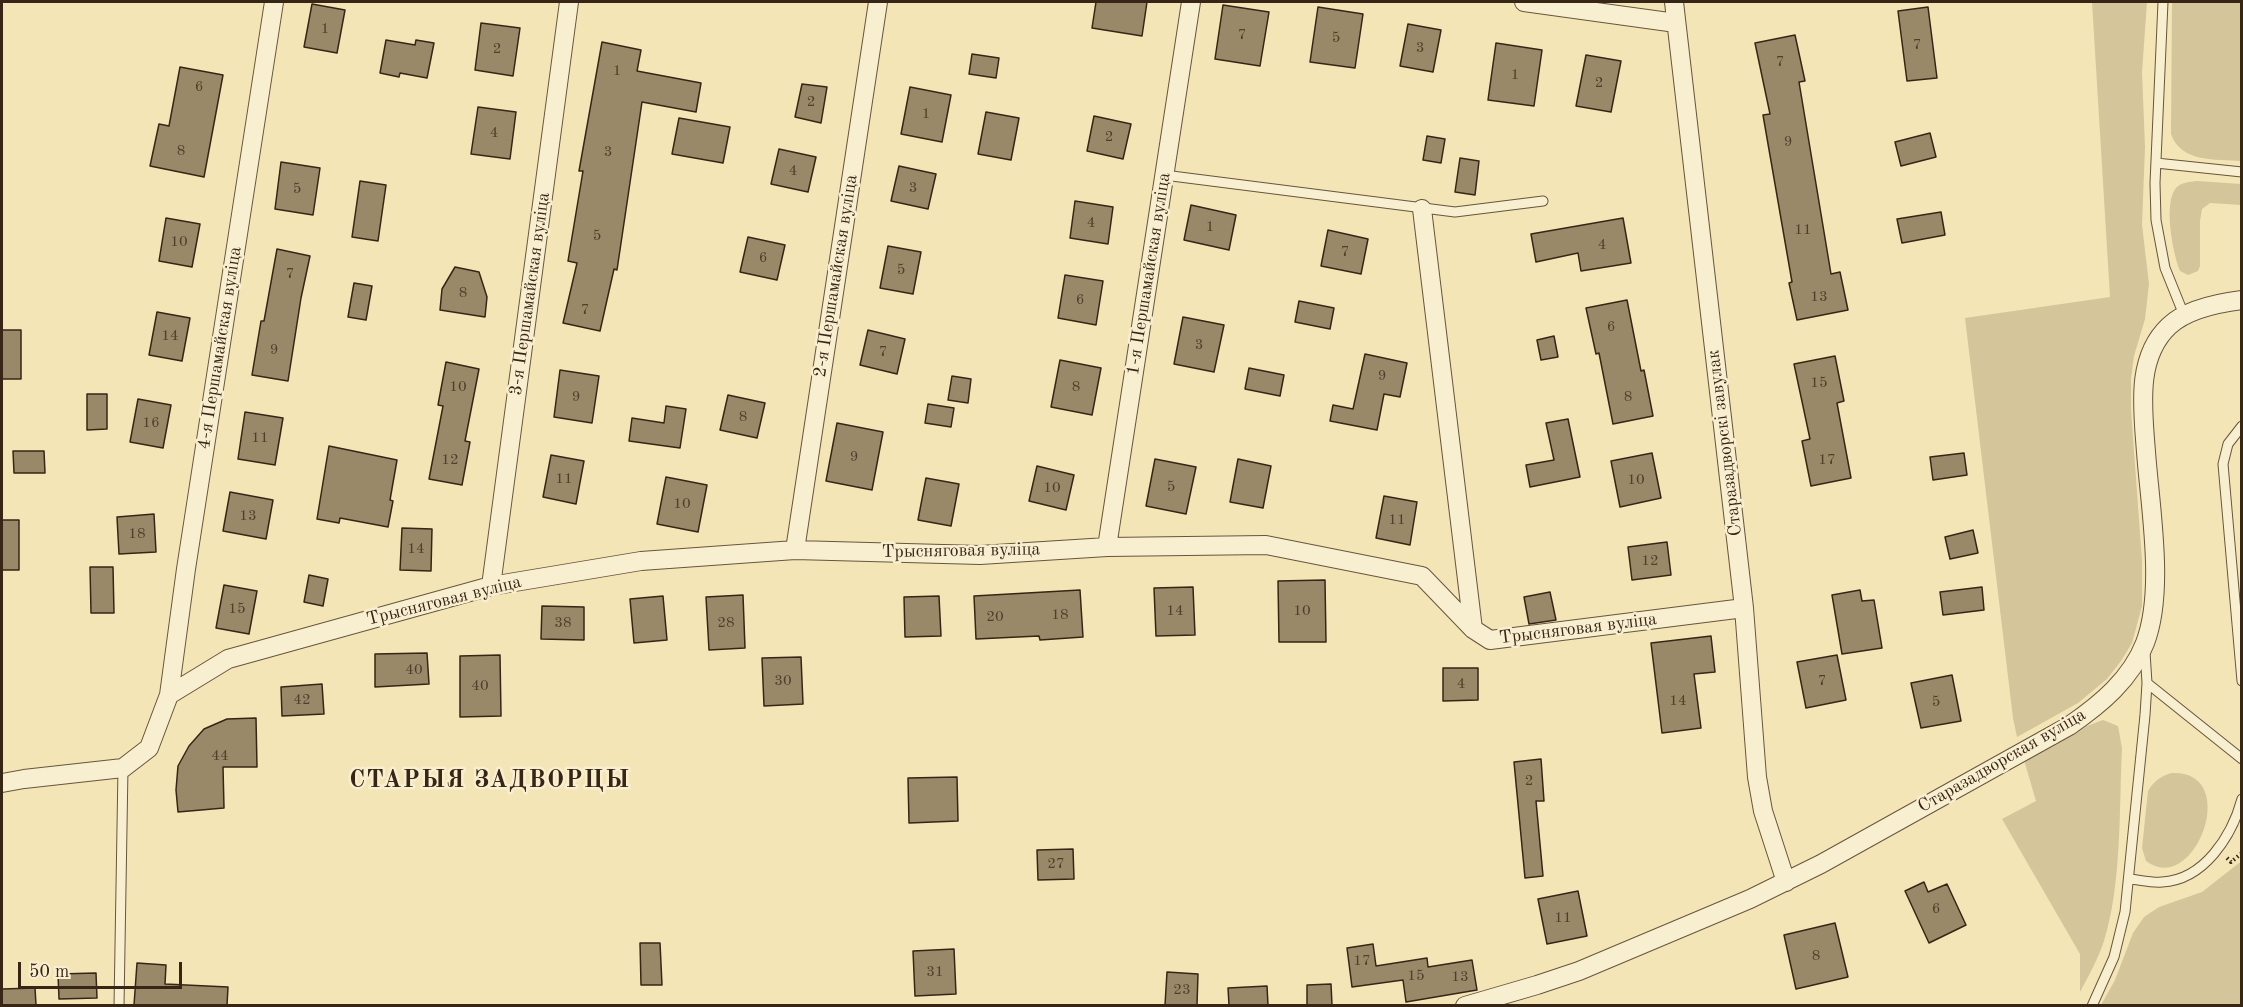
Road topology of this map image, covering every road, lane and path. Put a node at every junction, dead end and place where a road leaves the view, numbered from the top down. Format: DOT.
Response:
graph roads {
  1 [pos="274,2"];
  2 [pos="569,2"];
  3 [pos="878,2"];
  4 [pos="1191,2"];
  5 [pos="1524,2"];
  6 [pos="1674,2"];
  7 [pos="2163,2"];
  8 [pos="1676,23"];
  9 [pos="2156,163"];
  10 [pos="2241,172"];
  11 [pos="1164,175"];
  12 [pos="1543,201"];
  13 [pos="1422,209"];
  14 [pos="2241,300"];
  15 [pos="2184,315"];
  16 [pos="2241,426"];
  17 [pos="1107,547"];
  18 [pos="795,550"];
  19 [pos="491,586"];
  20 [pos="1744,608"];
  21 [pos="1473,629"];
  22 [pos="2145,644"];
  23 [pos="2241,681"];
  24 [pos="2147,683"];
  25 [pos="169,695"];
  26 [pos="2241,759"];
  27 [pos="123,768"];
  28 [pos="2,783"];
  29 [pos="2241,799"];
  30 [pos="2241,853"];
  31 [pos="2231,862"];
  32 [pos="2130,879"];
  33 [pos="1786,882"];
  34 [pos="119,1005"];
  35 [pos="1464,1005"];
  36 [pos="2092,1005"];
  1 -- 25 [label="street, 4-я Першамайская вуліца"];
  2 -- 19 [label="street, 3-я Першамайская вуліца"];
  3 -- 18 [label="street, 2-я Першамайская вуліца"];
  4 -- 11 [label="street, 1-я Першамайская вуліца"];
  5 -- 8 [label="street"];
  6 -- 8 [label="street, Старазадворскі завулак"];
  7 -- 9 [label="lane"];
  8 -- 20 [label="street, Старазадворскі завулак"];
  9 -- 10 [label="lane"];
  9 -- 15 [label="lane"];
  11 -- 13 [label="lane"];
  11 -- 17 [label="street, 1-я Першамайская вуліца"];
  12 -- 13 [label="lane"];
  13 -- 21 [label="street"];
  14 -- 15 [label="street, Старазадворская вуліца"];
  15 -- 22 [label="street, Старазадворская вуліца"];
  16 -- 23 [label="lane"];
  17 -- 18 [label="street, Трысняговая вуліца"];
  17 -- 21 [label="street, Трысняговая вуліца"];
  18 -- 19 [label="street, Трысняговая вуліца"];
  19 -- 25 [label="street, Трысняговая вуліца"];
  20 -- 21 [label="street, Трысняговая вуліца"];
  20 -- 33 [label="street, Старазадворскі завулак"];
  22 -- 24 [label="lane"];
  22 -- 33 [label="street, Старазадворская вуліца"];
  24 -- 26 [label="lane"];
  24 -- 32 [label="lane"];
  25 -- 27 [label="street, 4-я Першамайская вуліца"];
  27 -- 28 [label="street"];
  27 -- 34 [label="lane"];
  29 -- 32 [label="lane"];
  30 -- 31 [label="path"];
  32 -- 36 [label="lane"];
  33 -- 35 [label="street, Старазадворская вуліца"];
}
